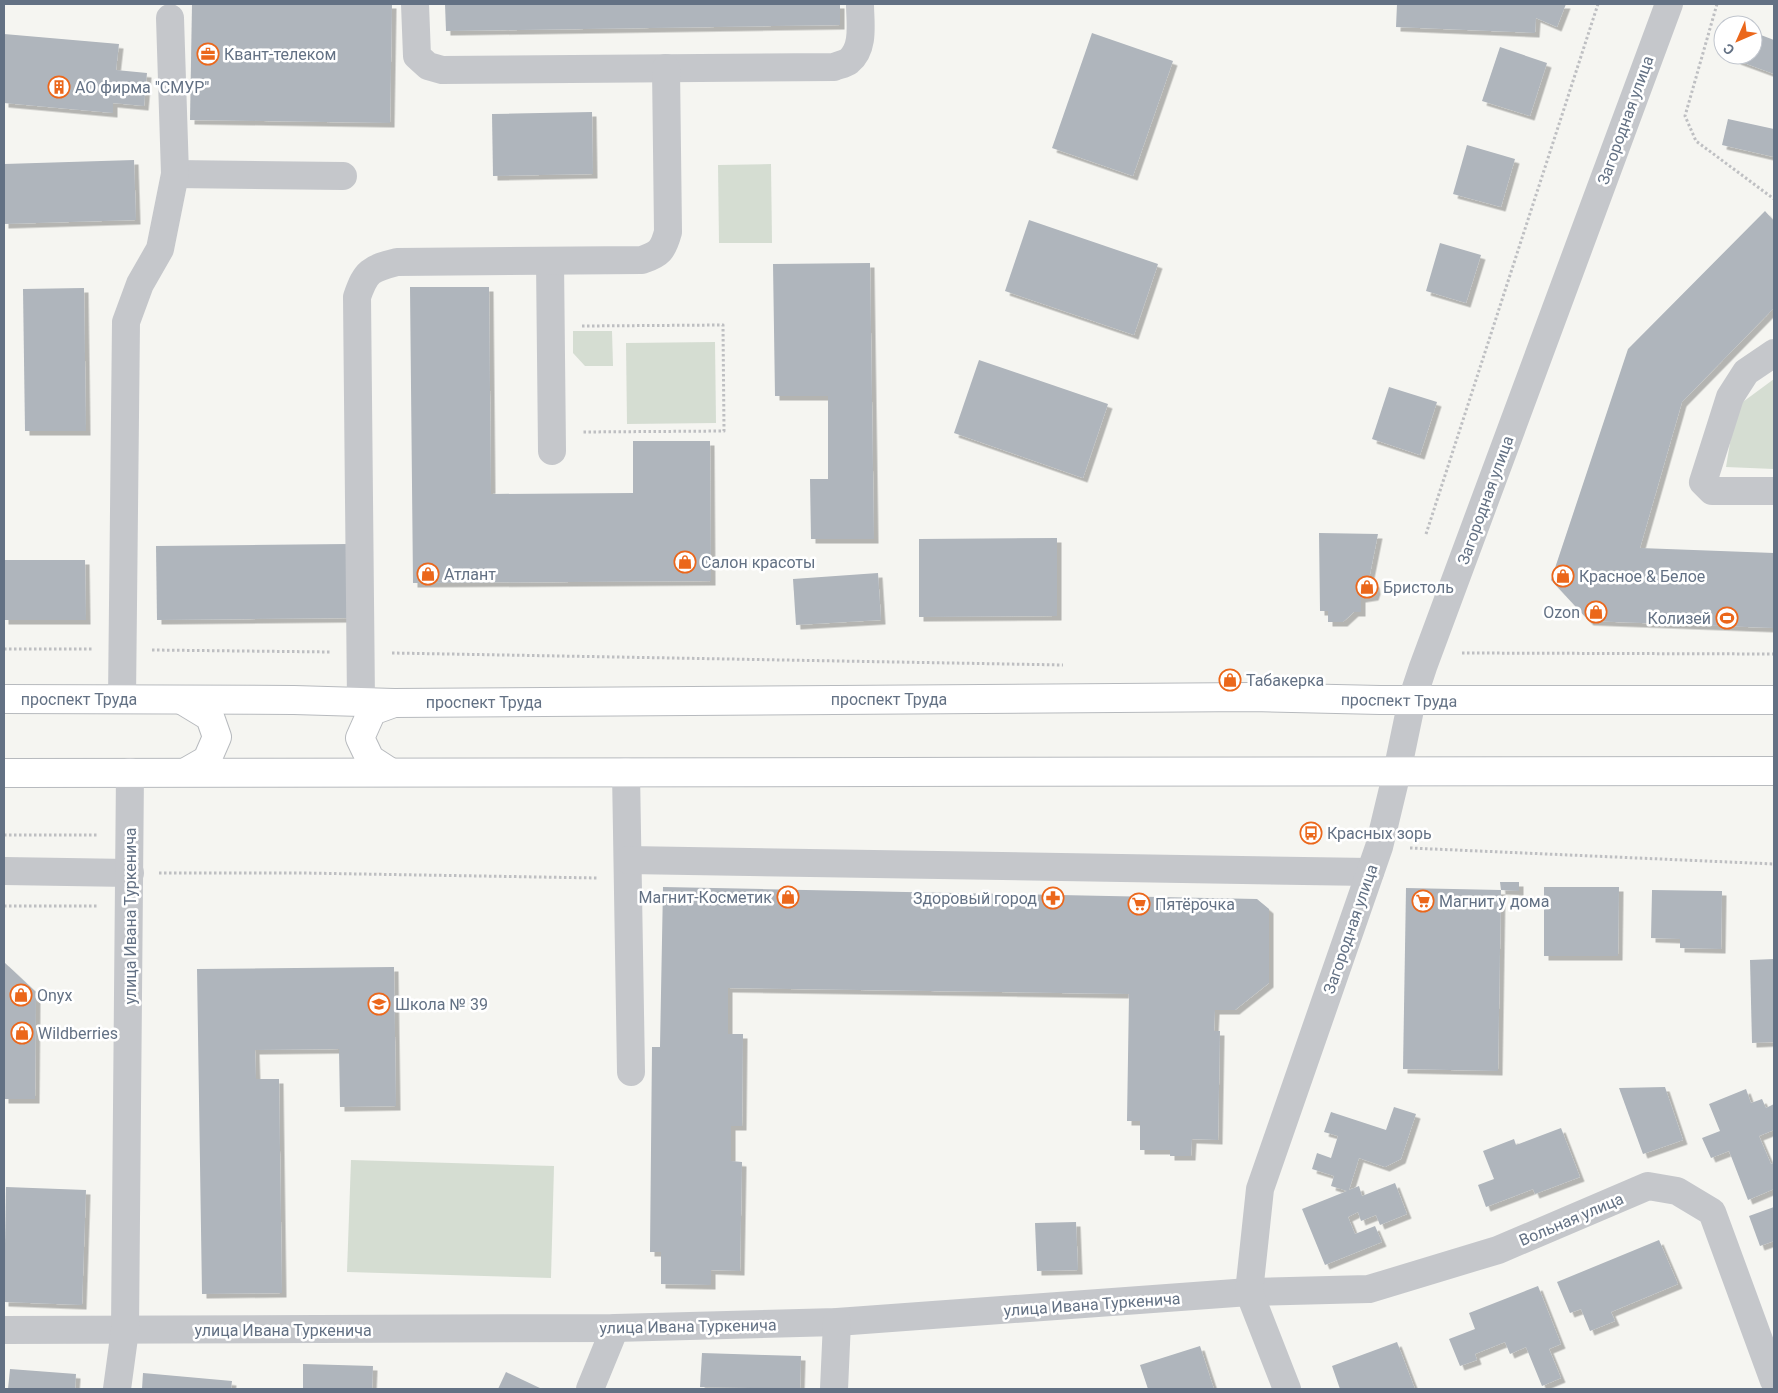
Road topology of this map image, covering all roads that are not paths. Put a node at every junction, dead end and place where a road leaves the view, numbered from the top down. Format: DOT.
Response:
graph roads {
  1 [pos="415,4"];
  2 [pos="860,4"];
  3 [pos="1669,4"];
  4 [pos="170,18"];
  5 [pos="666,68"];
  6 [pos="175,174"];
  7 [pos="343,176"];
  8 [pos="550,261"];
  9 [pos="1774,353"];
  10 [pos="552,442"];
  11 [pos="1774,491"];
  12 [pos="4,699"];
  13 [pos="122,699"];
  14 [pos="182,700"];
  15 [pos="1412,700"];
  16 [pos="1774,700"];
  17 [pos="361,701"];
  18 [pos="394,703"];
  19 [pos="130,772"];
  20 [pos="186,772"];
  21 [pos="390,772"];
  22 [pos="626,772"];
  23 [pos="1398,772"];
  24 [pos="1774,772"];
  25 [pos="4,773"];
  26 [pos="628,860"];
  27 [pos="4,871"];
  28 [pos="1370,872"];
  29 [pos="130,873"];
  30 [pos="631,1072"];
  31 [pos="1249,1292"];
  32 [pos="837,1322"];
  33 [pos="615,1328"];
  34 [pos="4,1330"];
  35 [pos="125,1330"];
  36 [pos="1774,1381"];
  37 [pos="117,1389"];
  38 [pos="590,1389"];
  39 [pos="834,1389"];
  40 [pos="1287,1389"];
  1 -- 5 [label="street"];
  2 -- 5 [label="street"];
  3 -- 15 [label="street, Загородная улица"];
  4 -- 6 [label="street"];
  5 -- 8 [label="street"];
  6 -- 7 [label="street"];
  6 -- 13 [label="street"];
  8 -- 10 [label="street"];
  8 -- 17 [label="street"];
  9 -- 11 [label="street"];
  12 -- 13 [label="main road, проспект Труда"];
  13 -- 14 [label="main road, проспект Труда"];
  14 -- 17 [label="main road, проспект Труда"];
  14 -- 20 [label="main road"];
  15 -- 16 [label="main road, проспект Труда"];
  15 -- 18 [label="main road, проспект Труда"];
  15 -- 23 [label="street, Загородная улица"];
  17 -- 18 [label="main road, проспект Труда"];
  18 -- 21 [label="main road"];
  19 -- 20 [label="main road"];
  19 -- 25 [label="main road"];
  19 -- 29 [label="street, улица Ивана Туркенича"];
  20 -- 21 [label="main road"];
  21 -- 22 [label="main road"];
  22 -- 23 [label="main road"];
  22 -- 26 [label="street"];
  23 -- 24 [label="main road"];
  23 -- 28 [label="street, Загородная улица"];
  26 -- 28 [label="street"];
  26 -- 30 [label="street"];
  27 -- 29 [label="street"];
  28 -- 31 [label="street, Загородная улица"];
  29 -- 35 [label="street, улица Ивана Туркенича"];
  31 -- 32 [label="street, улица Ивана Туркенича"];
  31 -- 36 [label="street, Вольная улица"];
  31 -- 40 [label="street"];
  32 -- 33 [label="street, улица Ивана Туркенича"];
  32 -- 39 [label="street"];
  33 -- 35 [label="street, улица Ивана Туркенича"];
  33 -- 38 [label="street"];
  34 -- 35 [label="street, улица Ивана Туркенича"];
  35 -- 37 [label="street, улица Ивана Туркенича"];
}
